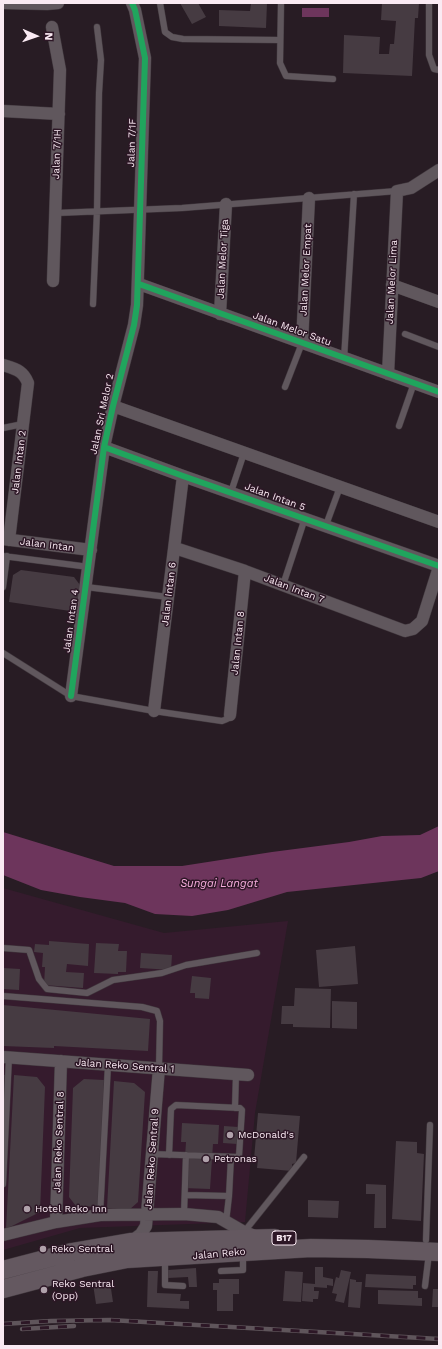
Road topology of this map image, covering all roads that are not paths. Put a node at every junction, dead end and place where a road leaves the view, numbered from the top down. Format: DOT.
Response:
graph roads {
  1 [pos="3,3"];
  2 [pos="58,3"];
  3 [pos="132,3"];
  4 [pos="160,3"];
  5 [pos="281,3"];
  6 [pos="429,3"];
  7 [pos="52,27"];
  8 [pos="97,27"];
  9 [pos="279,40"];
  10 [pos="439,70"];
  11 [pos="333,79"];
  12 [pos="3,111"];
  13 [pos="59,114"];
  14 [pos="439,170"];
  15 [pos="397,191"];
  16 [pos="354,194"];
  17 [pos="309,198"];
  18 [pos="226,204"];
  19 [pos="140,209"];
  20 [pos="97,211"];
  21 [pos="56,213"];
  22 [pos="54,281"];
  23 [pos="139,284"];
  24 [pos="392,285"];
  25 [pos="439,302"];
  26 [pos="93,304"];
  27 [pos="220,314"];
  28 [pos="405,334"];
  29 [pos="302,343"];
  30 [pos="439,347"];
  31 [pos="344,359"];
  32 [pos="3,365"];
  33 [pos="388,374"];
  34 [pos="414,383"];
  35 [pos="285,387"];
  36 [pos="439,392"];
  37 [pos="113,406"];
  38 [pos="23,424"];
  39 [pos="399,426"];
  40 [pos="3,428"];
  41 [pos="104,447"];
  42 [pos="244,453"];
  43 [pos="183,476"];
  44 [pos="340,487"];
  45 [pos="231,492"];
  46 [pos="305,518"];
  47 [pos="439,522"];
  48 [pos="326,525"];
  49 [pos="6,540"];
  50 [pos="174,548"];
  51 [pos="91,550"];
  52 [pos="5,556"];
  53 [pos="439,566"];
  54 [pos="89,567"];
  55 [pos="245,571"];
  56 [pos="283,585"];
  57 [pos="3,587"];
  58 [pos="86,587"];
  59 [pos="168,597"];
  60 [pos="3,653"];
  61 [pos="71,696"];
  62 [pos="154,711"];
  63 [pos="230,715"];
  64 [pos="3,948"];
  65 [pos="257,953"];
  66 [pos="3,996"];
  67 [pos="6,1057"];
  68 [pos="62,1061"];
  69 [pos="108,1065"];
  70 [pos="159,1068"];
  71 [pos="242,1075"];
  72 [pos="235,1108"];
  73 [pos="430,1125"];
  74 [pos="151,1154"];
  75 [pos="169,1155"];
  76 [pos="186,1155"];
  77 [pos="231,1157"];
  78 [pos="304,1157"];
  79 [pos="3,1184"];
  80 [pos="185,1195"];
  81 [pos="229,1196"];
  82 [pos="147,1214"];
  83 [pos="184,1214"];
  84 [pos="100,1215"];
  85 [pos="56,1222"];
  86 [pos="226,1222"];
  87 [pos="3,1235"];
  88 [pos="252,1235"];
  89 [pos="130,1242"];
  90 [pos="433,1246"];
  91 [pos="243,1252"];
  92 [pos="165,1258"];
  93 [pos="3,1270"];
  94 [pos="221,1271"];
  95 [pos="183,1286"];
  96 [pos="425,1286"];
  97 [pos="3,1289"];
  1 -- 2 [label="street"];
  3 -- 19 [label="street, Jalan 7/1F"];
  4 -- 9 [label="lane"];
  5 -- 9 [label="lane"];
  6 -- 10 [label="lane"];
  7 -- 13 [label="street, Jalan 7/1H"];
  8 -- 20 [label="lane"];
  9 -- 11 [label="lane"];
  12 -- 13 [label="street"];
  13 -- 21 [label="street, Jalan 7/1H"];
  14 -- 15 [label="street"];
  15 -- 16 [label="lane"];
  15 -- 24 [label="street, Jalan Melor Lima"];
  16 -- 17 [label="lane"];
  16 -- 31 [label="lane"];
  17 -- 18 [label="lane"];
  17 -- 29 [label="street, Jalan Melor Empat"];
  18 -- 19 [label="lane"];
  18 -- 27 [label="street, Jalan Melor Tiga"];
  19 -- 20 [label="lane"];
  19 -- 23 [label="street, Jalan 7/1F"];
  20 -- 21 [label="lane"];
  20 -- 26 [label="lane"];
  21 -- 22 [label="street, Jalan 7/1H"];
  23 -- 27 [label="street, Jalan Melor Satu"];
  23 -- 37 [label="street, Jalan Sri Melor 2"];
  24 -- 25 [label="street"];
  24 -- 33 [label="street, Jalan Melor Lima"];
  27 -- 29 [label="street, Jalan Melor Satu"];
  28 -- 30 [label="lane"];
  29 -- 31 [label="street, Jalan Melor Satu"];
  29 -- 35 [label="lane"];
  31 -- 33 [label="street, Jalan Melor Satu"];
  32 -- 38 [label="street, Jalan Intan 2"];
  33 -- 34 [label="street, Jalan Melor Satu"];
  34 -- 36 [label="street, Jalan Melor Satu"];
  34 -- 39 [label="lane"];
  37 -- 41 [label="street, Jalan Sri Melor 2"];
  37 -- 42 [label="street"];
  38 -- 40 [label="lane"];
  38 -- 49 [label="street, Jalan Intan 2"];
  41 -- 43 [label="street, Jalan Intan 5"];
  41 -- 51 [label="street, Jalan Sri Melor 2"];
  42 -- 44 [label="street"];
  42 -- 45 [label="lane"];
  43 -- 45 [label="street, Jalan Intan 5"];
  43 -- 50 [label="street, Jalan Intan 6"];
  44 -- 47 [label="street"];
  44 -- 48 [label="lane"];
  45 -- 46 [label="street, Jalan Intan 5"];
  46 -- 48 [label="street, Jalan Intan 5"];
  46 -- 56 [label="lane"];
  48 -- 53 [label="street, Jalan Intan 5"];
  49 -- 51 [label="street, Jalan Intan"];
  50 -- 55 [label="street, Jalan Intan 7"];
  50 -- 59 [label="street, Jalan Intan 6"];
  51 -- 54 [label="street, Jalan Intan 4"];
  52 -- 54 [label="lane"];
  52 -- 57 [label="lane"];
  53 -- 56 [label="street, Jalan Intan 7"];
  54 -- 58 [label="street, Jalan Intan 4"];
  55 -- 56 [label="street, Jalan Intan 7"];
  55 -- 63 [label="street, Jalan Intan 8"];
  58 -- 59 [label="lane"];
  58 -- 61 [label="street, Jalan Intan 4"];
  59 -- 62 [label="street, Jalan Intan 6"];
  60 -- 61 [label="lane"];
  61 -- 62 [label="lane"];
  62 -- 63 [label="lane"];
  64 -- 65 [label="lane"];
  66 -- 70 [label="lane"];
  67 -- 68 [label="street, Jalan Reko Sentral 1"];
  67 -- 79 [label="lane"];
  68 -- 69 [label="street, Jalan Reko Sentral 1"];
  68 -- 85 [label="street, Jalan Reko Sentral 8"];
  69 -- 70 [label="street, Jalan Reko Sentral 1"];
  69 -- 84 [label="lane"];
  70 -- 71 [label="street, Jalan Reko Sentral 1"];
  70 -- 74 [label="street, Jalan Reko Sentral 9"];
  71 -- 72 [label="lane"];
  72 -- 75 [label="lane"];
  72 -- 77 [label="lane"];
  73 -- 90 [label="lane"];
  74 -- 75 [label="lane"];
  74 -- 82 [label="street, Jalan Reko Sentral 9"];
  75 -- 76 [label="lane"];
  76 -- 77 [label="lane"];
  76 -- 80 [label="lane"];
  77 -- 81 [label="lane"];
  78 -- 88 [label="lane"];
  80 -- 81 [label="lane"];
  80 -- 83 [label="lane"];
  81 -- 86 [label="lane"];
  82 -- 83 [label="street"];
  82 -- 84 [label="street"];
  82 -- 89 [label="street, Jalan Reko Sentral 9"];
  83 -- 86 [label="street"];
  84 -- 85 [label="street"];
  85 -- 87 [label="street"];
  86 -- 88 [label="street"];
  88 -- 89 [label="main road, Jalan Reko / B17"];
  88 -- 90 [label="main road, Jalan Reko / B17"];
  89 -- 93 [label="main road, Jalan Reko / B17"];
  90 -- 91 [label="main road, Jalan Reko / B17"];
  90 -- 96 [label="lane"];
  91 -- 92 [label="main road, Jalan Reko / B17"];
  91 -- 94 [label="lane"];
  92 -- 95 [label="lane"];
  92 -- 97 [label="main road, Jalan Reko / B17"];
}
